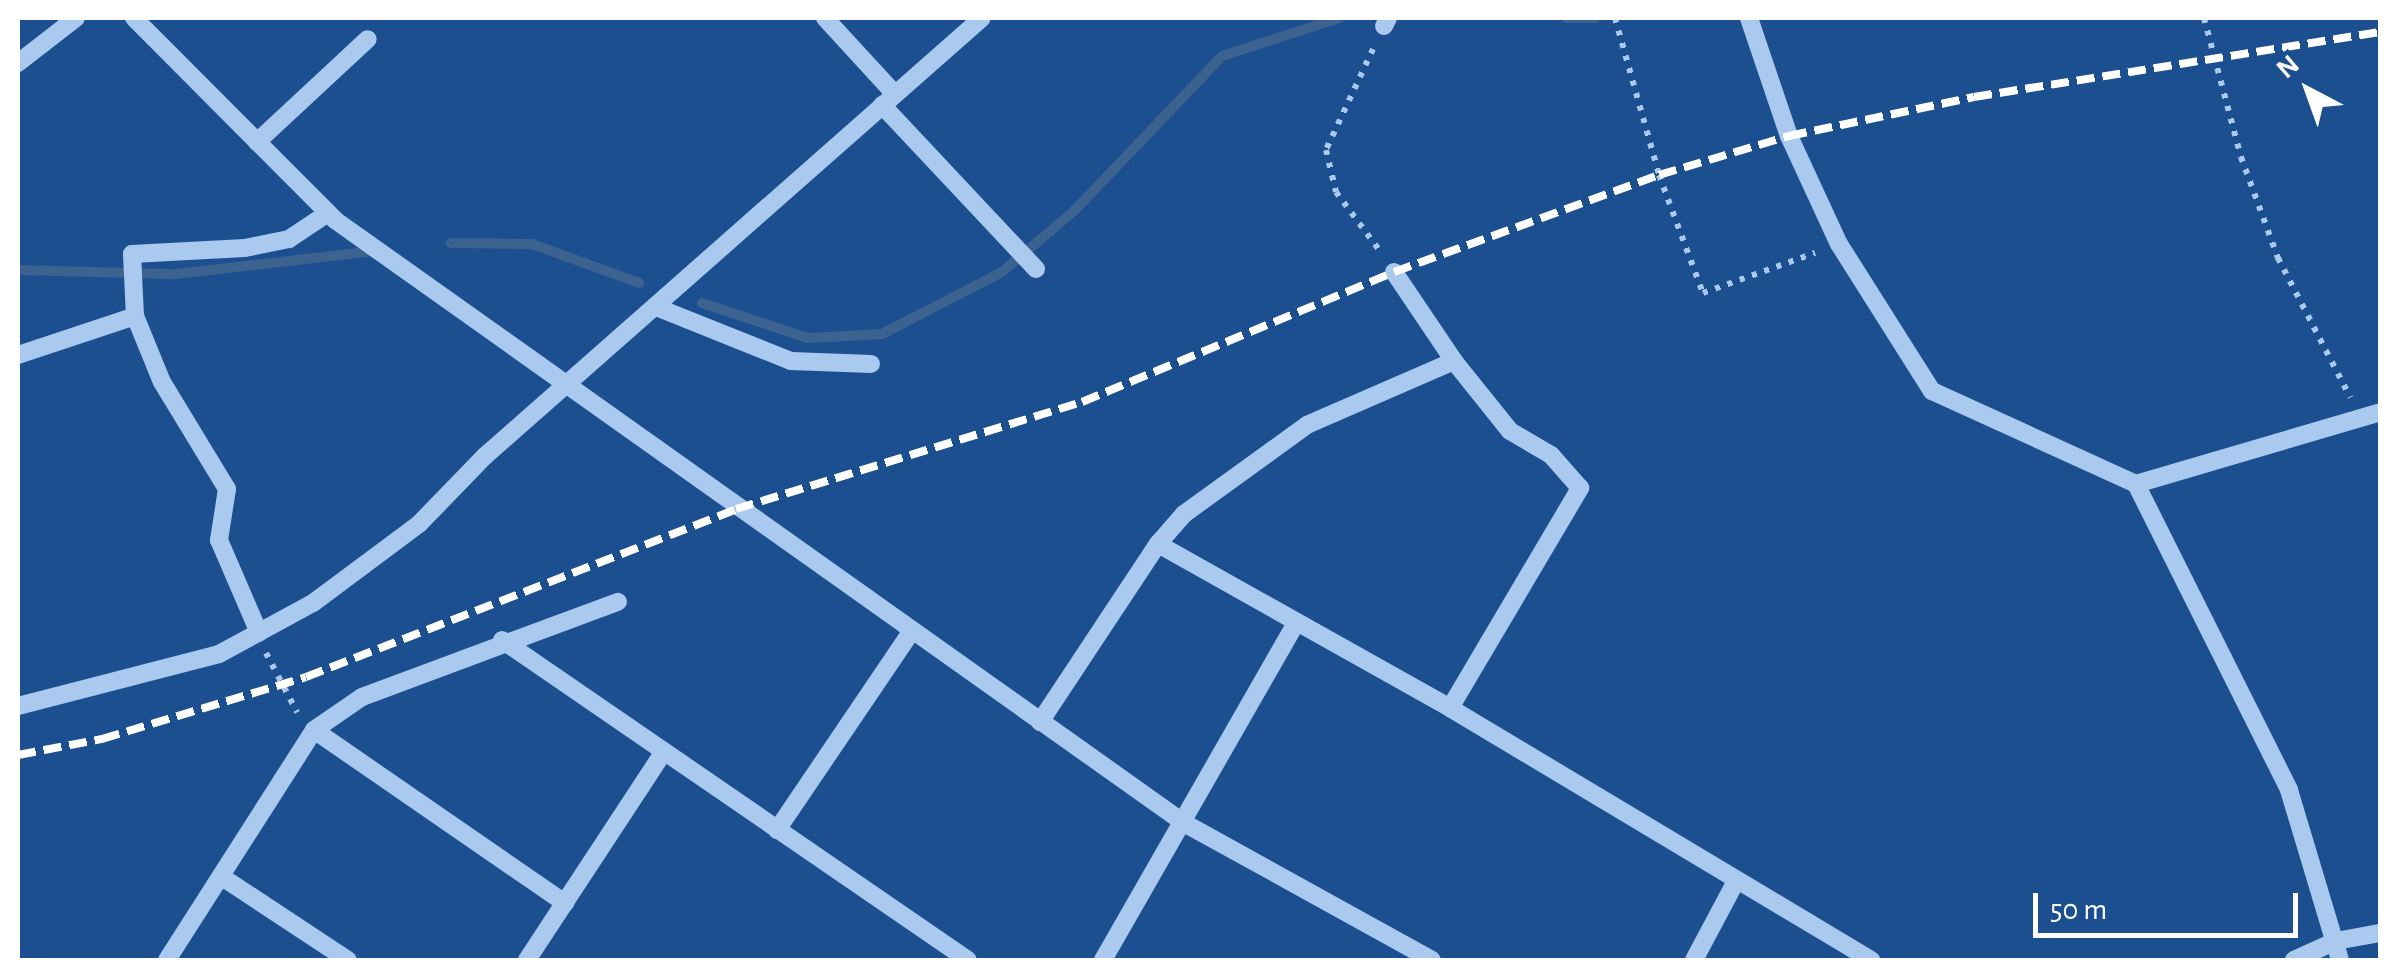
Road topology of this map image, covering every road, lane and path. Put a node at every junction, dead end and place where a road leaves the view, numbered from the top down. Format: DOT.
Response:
graph roads {
  1 [pos="76,18"];
  2 [pos="134,18"];
  3 [pos="824,18"];
  4 [pos="982,18"];
  5 [pos="1615,18"];
  6 [pos="1750,18"];
  7 [pos="2204,18"];
  8 [pos="1386,22"];
  9 [pos="368,38"];
  10 [pos="18,63"];
  11 [pos="888,100"];
  12 [pos="258,142"];
  13 [pos="328,212"];
  14 [pos="1839,244"];
  15 [pos="1036,269"];
  16 [pos="1394,272"];
  17 [pos="656,307"];
  18 [pos="135,316"];
  19 [pos="18,355"];
  20 [pos="1454,362"];
  21 [pos="871,364"];
  22 [pos="568,386"];
  23 [pos="2380,412"];
  24 [pos="2361,418"];
  25 [pos="2136,484"];
  26 [pos="1158,544"];
  27 [pos="618,602"];
  28 [pos="1295,624"];
  29 [pos="911,632"];
  30 [pos="259,633"];
  31 [pos="502,640"];
  32 [pos="18,706"];
  33 [pos="1450,708"];
  34 [pos="1040,722"];
  35 [pos="314,730"];
  36 [pos="663,753"];
  37 [pos="1184,823"];
  38 [pos="777,830"];
  39 [pos="224,879"];
  40 [pos="1735,883"];
  41 [pos="565,903"];
  42 [pos="2380,933"];
  43 [pos="2336,941"];
  44 [pos="167,960"];
  45 [pos="348,960"];
  46 [pos="527,960"];
  47 [pos="968,960"];
  48 [pos="1103,960"];
  49 [pos="1432,960"];
  50 [pos="1694,960"];
  51 [pos="1871,960"];
  52 [pos="2294,960"];
  53 [pos="2340,960"];
  1 -- 10 [label="street"];
  2 -- 12 [label="street"];
  3 -- 11 [label="street"];
  4 -- 11 [label="street"];
  5 -- 14 [label="path"];
  6 -- 14 [label="street"];
  7 -- 24 [label="path"];
  8 -- 16 [label="path"];
  9 -- 12 [label="street"];
  11 -- 15 [label="street"];
  11 -- 17 [label="street"];
  12 -- 13 [label="street"];
  13 -- 18 [label="street"];
  13 -- 22 [label="street"];
  14 -- 25 [label="street"];
  16 -- 20 [label="street"];
  17 -- 21 [label="street"];
  17 -- 22 [label="street"];
  18 -- 19 [label="street"];
  18 -- 30 [label="street"];
  20 -- 26 [label="street"];
  20 -- 33 [label="street"];
  22 -- 29 [label="street"];
  22 -- 30 [label="street"];
  23 -- 24 [label="street"];
  24 -- 25 [label="street"];
  25 -- 43 [label="street"];
  26 -- 28 [label="street"];
  26 -- 34 [label="street"];
  27 -- 31 [label="street"];
  28 -- 33 [label="street"];
  28 -- 37 [label="street"];
  29 -- 34 [label="street"];
  29 -- 38 [label="street"];
  30 -- 32 [label="street"];
  30 -- 35 [label="path"];
  31 -- 35 [label="street"];
  31 -- 36 [label="street"];
  33 -- 40 [label="street"];
  34 -- 37 [label="street"];
  35 -- 39 [label="street"];
  35 -- 41 [label="street"];
  36 -- 38 [label="street"];
  36 -- 41 [label="street"];
  37 -- 48 [label="street"];
  37 -- 49 [label="street"];
  38 -- 47 [label="street"];
  39 -- 44 [label="street"];
  39 -- 45 [label="street"];
  40 -- 50 [label="street"];
  40 -- 51 [label="street"];
  41 -- 46 [label="street"];
  42 -- 43 [label="street"];
  43 -- 52 [label="street"];
  43 -- 53 [label="street"];
}
